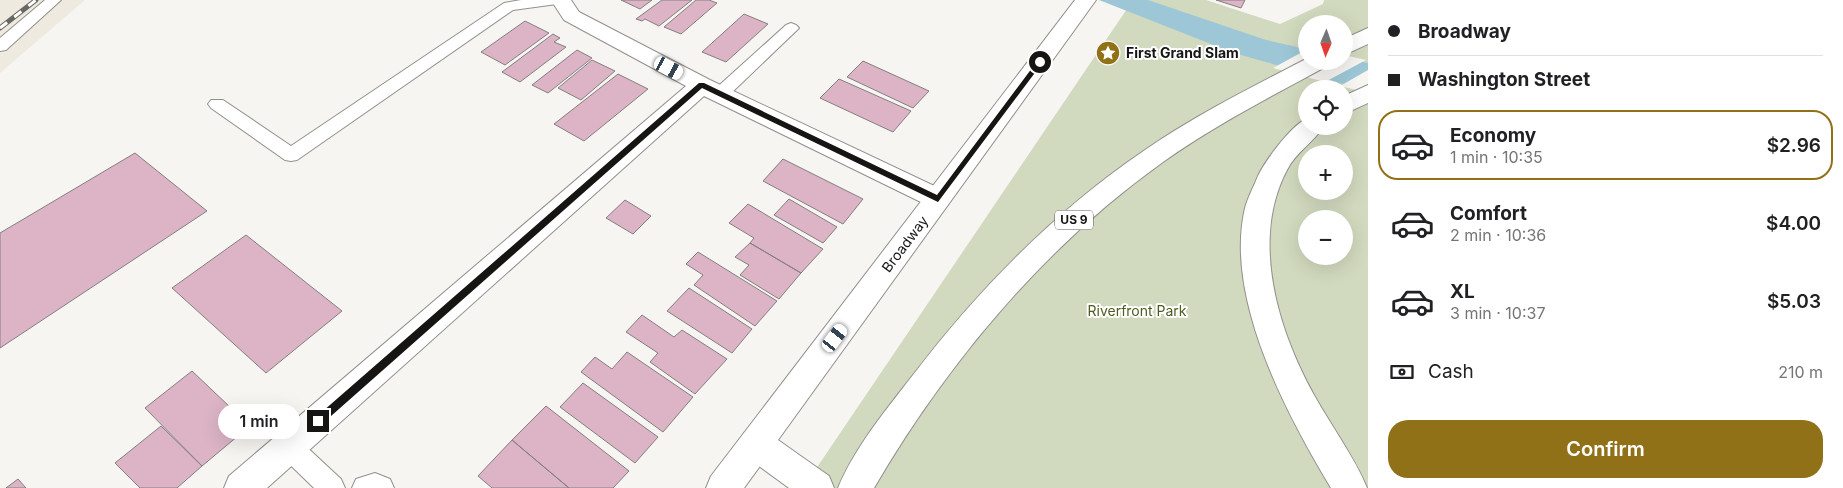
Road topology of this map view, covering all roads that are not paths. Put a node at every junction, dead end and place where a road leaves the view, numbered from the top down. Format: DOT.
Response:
graph roads {
  1 [pos="54,0"];
  2 [pos="557,0"];
  3 [pos="561,0"];
  4 [pos="1083,4"];
  5 [pos="791,28"];
  6 [pos="1368,35"];
  7 [pos="1353,43"];
  8 [pos="0,46"];
  9 [pos="1303,70"];
  10 [pos="711,89"];
  11 [pos="1368,93"];
  12 [pos="1353,101"];
  13 [pos="216,104"];
  14 [pos="1302,135"];
  15 [pos="938,200"];
  16 [pos="756,444"];
  17 [pos="288,447"];
  18 [pos="242,488"];
  19 [pos="332,488"];
  20 [pos="365,488"];
  21 [pos="382,488"];
  22 [pos="723,488"];
  23 [pos="817,488"];
  24 [pos="855,488"];
  25 [pos="1350,488"];
  1 -- 8 [label="lane"];
  2 -- 13 [label="lane"];
  3 -- 10 [label="main road"];
  4 -- 15 [label="main road, Broadway"];
  5 -- 10 [label="lane"];
  6 -- 7 [label="main road"];
  9 -- 24 [label="main road, US 9"];
  10 -- 15 [label="main road"];
  10 -- 17 [label="main road"];
  11 -- 12 [label="main road"];
  14 -- 25 [label="main road"];
  15 -- 16 [label="main road, Broadway"];
  16 -- 22 [label="main road, Broadway"];
  16 -- 23 [label="main road"];
  17 -- 18 [label="main road"];
  17 -- 19 [label="lane"];
  20 -- 21 [label="lane"];
}
